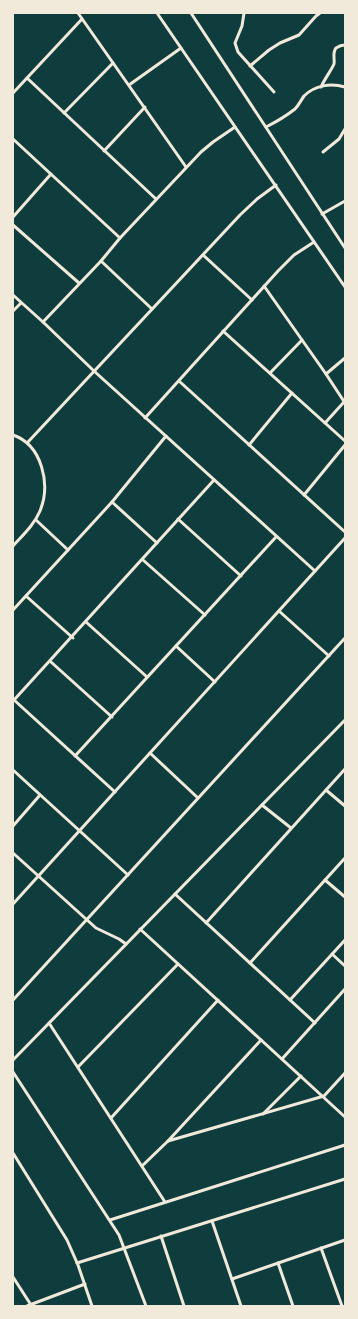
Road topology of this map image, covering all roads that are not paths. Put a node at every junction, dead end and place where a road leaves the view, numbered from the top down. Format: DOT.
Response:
graph roads {
  1 [pos="78,13"];
  2 [pos="157,13"];
  3 [pos="190,13"];
  4 [pos="197,13"];
  5 [pos="244,13"];
  6 [pos="320,13"];
  7 [pos="193,17"];
  8 [pos="82,19"];
  9 [pos="345,45"];
  10 [pos="181,48"];
  11 [pos="113,63"];
  12 [pos="250,66"];
  13 [pos="27,78"];
  14 [pos="129,85"];
  15 [pos="321,87"];
  16 [pos="345,87"];
  17 [pos="274,92"];
  18 [pos="13,93"];
  19 [pos="145,107"];
  20 [pos="64,113"];
  21 [pos="236,127"];
  22 [pos="266,128"];
  23 [pos="345,129"];
  24 [pos="344,134"];
  25 [pos="13,139"];
  26 [pos="104,151"];
  27 [pos="323,152"];
  28 [pos="186,167"];
  29 [pos="51,174"];
  30 [pos="276,185"];
  31 [pos="156,200"];
  32 [pos="345,201"];
  33 [pos="322,214"];
  34 [pos="13,217"];
  35 [pos="13,226"];
  36 [pos="120,238"];
  37 [pos="314,242"];
  38 [pos="345,248"];
  39 [pos="203,255"];
  40 [pos="101,261"];
  41 [pos="79,283"];
  42 [pos="264,286"];
  43 [pos="345,287"];
  44 [pos="13,295"];
  45 [pos="252,300"];
  46 [pos="21,303"];
  47 [pos="152,308"];
  48 [pos="13,311"];
  49 [pos="43,322"];
  50 [pos="224,331"];
  51 [pos="302,340"];
  52 [pos="345,358"];
  53 [pos="94,371"];
  54 [pos="270,373"];
  55 [pos="326,374"];
  56 [pos="179,381"];
  57 [pos="292,393"];
  58 [pos="345,403"];
  59 [pos="146,418"];
  60 [pos="325,423"];
  61 [pos="13,434"];
  62 [pos="166,436"];
  63 [pos="345,441"];
  64 [pos="28,442"];
  65 [pos="249,445"];
  66 [pos="345,445"];
  67 [pos="214,480"];
  68 [pos="304,495"];
  69 [pos="112,502"];
  70 [pos="178,519"];
  71 [pos="36,520"];
  72 [pos="345,532"];
  73 [pos="276,537"];
  74 [pos="345,538"];
  75 [pos="157,543"];
  76 [pos="13,546"];
  77 [pos="68,550"];
  78 [pos="143,560"];
  79 [pos="314,571"];
  80 [pos="241,576"];
  81 [pos="26,596"];
  82 [pos="13,610"];
  83 [pos="278,611"];
  84 [pos="205,615"];
  85 [pos="86,622"];
  86 [pos="73,638"];
  87 [pos="345,638"];
  88 [pos="176,646"];
  89 [pos="328,656"];
  90 [pos="50,662"];
  91 [pos="147,677"];
  92 [pos="214,682"];
  93 [pos="14,700"];
  94 [pos="112,717"];
  95 [pos="345,720"];
  96 [pos="150,753"];
  97 [pos="75,756"];
  98 [pos="345,769"];
  99 [pos="13,770"];
  100 [pos="326,790"];
  101 [pos="115,792"];
  102 [pos="40,795"];
  103 [pos="198,798"];
  104 [pos="262,804"];
  105 [pos="345,806"];
  106 [pos="13,826"];
  107 [pos="291,828"];
  108 [pos="80,831"];
  109 [pos="13,854"];
  110 [pos="345,858"];
  111 [pos="128,875"];
  112 [pos="39,877"];
  113 [pos="326,880"];
  114 [pos="174,894"];
  115 [pos="345,897"];
  116 [pos="13,904"];
  117 [pos="86,920"];
  118 [pos="206,923"];
  119 [pos="140,930"];
  120 [pos="345,940"];
  121 [pos="126,944"];
  122 [pos="332,954"];
  123 [pos="250,963"];
  124 [pos="178,964"];
  125 [pos="345,966"];
  126 [pos="345,989"];
  127 [pos="13,1000"];
  128 [pos="218,1000"];
  129 [pos="290,1000"];
  130 [pos="49,1023"];
  131 [pos="315,1023"];
  132 [pos="261,1040"];
  133 [pos="282,1059"];
  134 [pos="13,1060"];
  135 [pos="78,1067"];
  136 [pos="13,1072"];
  137 [pos="345,1073"];
  138 [pos="301,1076"];
  139 [pos="324,1096"];
  140 [pos="261,1115"];
  141 [pos="345,1117"];
  142 [pos="110,1118"];
  143 [pos="168,1141"];
  144 [pos="345,1145"];
  145 [pos="13,1153"];
  146 [pos="142,1166"];
  147 [pos="345,1179"];
  148 [pos="165,1202"];
  149 [pos="110,1220"];
  150 [pos="212,1221"];
  151 [pos="161,1236"];
  152 [pos="345,1240"];
  153 [pos="125,1248"];
  154 [pos="321,1248"];
  155 [pos="278,1263"];
  156 [pos="77,1264"];
  157 [pos="13,1276"];
  158 [pos="232,1279"];
  159 [pos="85,1284"];
  160 [pos="29,1305"];
  161 [pos="92,1306"];
  162 [pos="146,1306"];
  163 [pos="184,1306"];
  164 [pos="241,1306"];
  165 [pos="293,1306"];
  166 [pos="342,1306"];
  1 -- 8 [label="street"];
  2 -- 10 [label="street"];
  3 -- 7 [label="street"];
  4 -- 7 [label="street"];
  5 -- 12 [label="street"];
  6 -- 12 [label="street"];
  7 -- 22 [label="street"];
  8 -- 11 [label="street"];
  8 -- 13 [label="street"];
  9 -- 15 [label="street"];
  10 -- 14 [label="street"];
  10 -- 21 [label="street"];
  11 -- 14 [label="street"];
  11 -- 20 [label="street"];
  12 -- 17 [label="street"];
  13 -- 18 [label="street"];
  13 -- 20 [label="street"];
  14 -- 19 [label="street"];
  15 -- 16 [label="street"];
  15 -- 22 [label="street"];
  19 -- 26 [label="street"];
  19 -- 28 [label="street"];
  20 -- 26 [label="street"];
  21 -- 28 [label="street"];
  21 -- 30 [label="street"];
  22 -- 33 [label="street"];
  23 -- 24 [label="street"];
  24 -- 27 [label="street"];
  25 -- 29 [label="street"];
  26 -- 31 [label="street"];
  28 -- 31 [label="street"];
  29 -- 34 [label="street"];
  29 -- 36 [label="street"];
  30 -- 37 [label="street"];
  30 -- 39 [label="street"];
  31 -- 36 [label="street"];
  32 -- 33 [label="street"];
  33 -- 38 [label="street"];
  35 -- 41 [label="street"];
  36 -- 40 [label="street"];
  37 -- 42 [label="street"];
  37 -- 43 [label="street"];
  39 -- 45 [label="street"];
  39 -- 47 [label="street"];
  40 -- 41 [label="street"];
  40 -- 47 [label="street"];
  41 -- 49 [label="street"];
  42 -- 45 [label="street"];
  42 -- 51 [label="street"];
  44 -- 46 [label="street"];
  45 -- 50 [label="street"];
  46 -- 48 [label="street"];
  46 -- 49 [label="street"];
  47 -- 53 [label="street"];
  49 -- 53 [label="street"];
  50 -- 54 [label="street"];
  50 -- 56 [label="street"];
  51 -- 54 [label="street"];
  51 -- 55 [label="street"];
  52 -- 55 [label="street"];
  53 -- 59 [label="street"];
  53 -- 64 [label="street"];
  54 -- 57 [label="street"];
  55 -- 58 [label="street"];
  56 -- 59 [label="street"];
  56 -- 65 [label="street"];
  57 -- 60 [label="street"];
  57 -- 65 [label="street"];
  58 -- 60 [label="street"];
  59 -- 62 [label="street"];
  60 -- 63 [label="street"];
  61 -- 64 [label="street"];
  62 -- 67 [label="street"];
  62 -- 69 [label="street"];
  64 -- 71 [label="street"];
  65 -- 68 [label="street"];
  66 -- 68 [label="street"];
  67 -- 70 [label="street"];
  67 -- 73 [label="street"];
  68 -- 72 [label="street"];
  69 -- 75 [label="street"];
  69 -- 77 [label="street"];
  70 -- 75 [label="street"];
  70 -- 80 [label="street"];
  71 -- 76 [label="street"];
  71 -- 77 [label="street"];
  73 -- 79 [label="street"];
  73 -- 80 [label="street"];
  74 -- 79 [label="street"];
  75 -- 78 [label="street"];
  77 -- 81 [label="street"];
  78 -- 84 [label="street"];
  78 -- 85 [label="street"];
  79 -- 83 [label="street"];
  80 -- 84 [label="street"];
  81 -- 82 [label="street"];
  81 -- 86 [label="street"];
  83 -- 89 [label="street"];
  83 -- 92 [label="street"];
  84 -- 88 [label="street"];
  85 -- 86 [label="street"];
  85 -- 91 [label="street"];
  86 -- 90 [label="street"];
  87 -- 89 [label="street"];
  88 -- 91 [label="street"];
  88 -- 92 [label="street"];
  89 -- 103 [label="street"];
  90 -- 93 [label="street"];
  90 -- 94 [label="street"];
  91 -- 94 [label="street"];
  92 -- 96 [label="street"];
  93 -- 97 [label="street"];
  94 -- 97 [label="street"];
  95 -- 104 [label="street"];
  96 -- 101 [label="street"];
  96 -- 103 [label="street"];
  97 -- 101 [label="street"];
  98 -- 100 [label="street"];
  99 -- 102 [label="street"];
  100 -- 105 [label="street"];
  100 -- 107 [label="street"];
  101 -- 108 [label="street"];
  102 -- 106 [label="street"];
  102 -- 108 [label="street"];
  103 -- 111 [label="street"];
  104 -- 107 [label="street"];
  104 -- 114 [label="street"];
  107 -- 118 [label="street"];
  108 -- 111 [label="street"];
  108 -- 112 [label="street"];
  109 -- 112 [label="street"];
  110 -- 113 [label="street"];
  111 -- 117 [label="street"];
  112 -- 116 [label="street"];
  112 -- 117 [label="street"];
  113 -- 115 [label="street"];
  113 -- 123 [label="street"];
  114 -- 118 [label="street"];
  114 -- 119 [label="street"];
  117 -- 121 [label="street"];
  117 -- 127 [label="street"];
  118 -- 123 [label="street"];
  119 -- 121 [label="street"];
  119 -- 124 [label="street"];
  120 -- 122 [label="street"];
  121 -- 130 [label="street"];
  122 -- 125 [label="street"];
  122 -- 129 [label="street"];
  123 -- 129 [label="street"];
  124 -- 128 [label="street"];
  124 -- 135 [label="street"];
  126 -- 131 [label="street"];
  128 -- 132 [label="street"];
  128 -- 142 [label="street"];
  129 -- 131 [label="street"];
  130 -- 134 [label="street"];
  130 -- 135 [label="street"];
  131 -- 133 [label="street"];
  132 -- 133 [label="street"];
  132 -- 143 [label="street"];
  133 -- 138 [label="street"];
  135 -- 142 [label="street"];
  136 -- 149 [label="street"];
  137 -- 139 [label="street"];
  138 -- 139 [label="street"];
  138 -- 140 [label="street"];
  139 -- 140 [label="street"];
  139 -- 141 [label="street"];
  140 -- 143 [label="street"];
  142 -- 146 [label="street"];
  143 -- 146 [label="street"];
  144 -- 148 [label="street"];
  145 -- 156 [label="street"];
  146 -- 148 [label="street"];
  147 -- 150 [label="street"];
  148 -- 149 [label="street"];
  149 -- 153 [label="street"];
  150 -- 151 [label="street"];
  150 -- 158 [label="street"];
  151 -- 153 [label="street"];
  151 -- 163 [label="street"];
  152 -- 154 [label="street"];
  153 -- 156 [label="street"];
  153 -- 162 [label="street"];
  154 -- 155 [label="street"];
  154 -- 166 [label="street"];
  155 -- 158 [label="street"];
  155 -- 165 [label="street"];
  156 -- 159 [label="street"];
  157 -- 160 [label="street"];
  158 -- 164 [label="street"];
  159 -- 160 [label="street"];
  159 -- 161 [label="street"];
}
